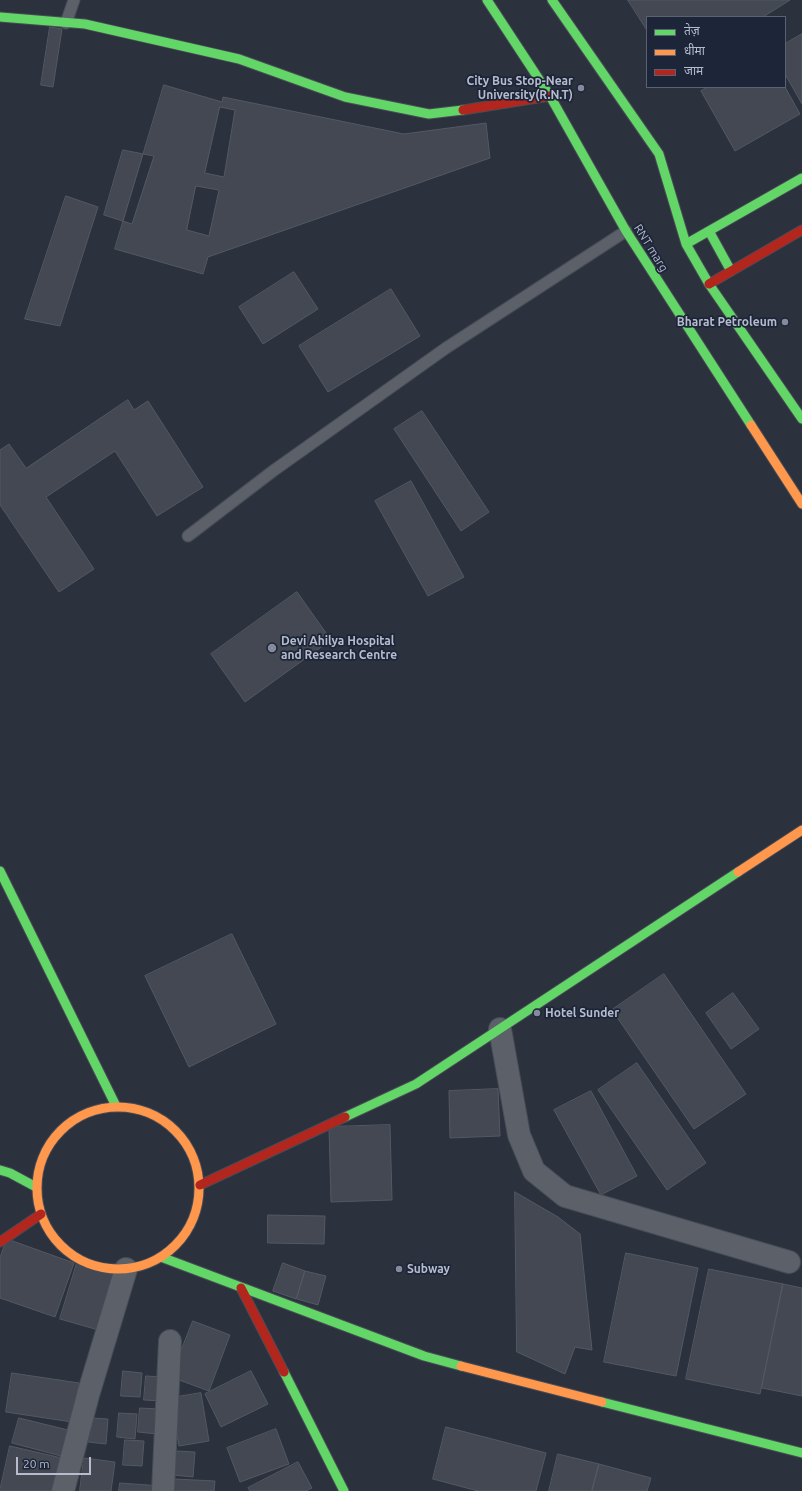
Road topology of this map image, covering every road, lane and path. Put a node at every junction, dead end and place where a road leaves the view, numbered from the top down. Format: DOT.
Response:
graph roads {
  1 [pos="74,0"];
  2 [pos="487,0"];
  3 [pos="552,0"];
  4 [pos="0,17"];
  5 [pos="66,23"];
  6 [pos="550,96"];
  7 [pos="802,178"];
  8 [pos="802,230"];
  9 [pos="626,231"];
  10 [pos="710,231"];
  11 [pos="686,244"];
  12 [pos="731,271"];
  13 [pos="709,284"];
  14 [pos="802,419"];
  15 [pos="802,504"];
  16 [pos="188,536"];
  17 [pos="802,830"];
  18 [pos="0,871"];
  19 [pos="500,1029"];
  20 [pos="116,1106"];
  21 [pos="0,1170"];
  22 [pos="200,1185"];
  23 [pos="36,1187"];
  24 [pos="41,1214"];
  25 [pos="0,1242"];
  26 [pos="161,1257"];
  27 [pos="789,1262"];
  28 [pos="126,1269"];
  29 [pos="241,1288"];
  30 [pos="170,1342"];
  31 [pos="802,1453"];
  32 [pos="62,1491"];
  33 [pos="163,1491"];
  34 [pos="344,1491"];
  1 -- 5 [label="lane"];
  2 -- 6 [label="main road, RNT marg"];
  3 -- 11 [label="main road"];
  4 -- 5 [label="main road"];
  5 -- 6 [label="main road"];
  6 -- 9 [label="main road, RNT marg"];
  7 -- 10 [label="main road"];
  8 -- 12 [label="main road"];
  9 -- 15 [label="main road, RNT marg"];
  9 -- 16 [label="lane"];
  10 -- 11 [label="main road"];
  10 -- 12 [label="main road"];
  11 -- 13 [label="main road"];
  12 -- 13 [label="main road"];
  13 -- 14 [label="main road"];
  17 -- 19 [label="main road"];
  18 -- 20 [label="main road"];
  19 -- 22 [label="main road"];
  19 -- 27 [label="street"];
  20 -- 22 [label="main road"];
  20 -- 23 [label="main road"];
  21 -- 23 [label="main road"];
  22 -- 26 [label="main road"];
  23 -- 24 [label="main road"];
  24 -- 25 [label="main road"];
  24 -- 28 [label="main road"];
  26 -- 28 [label="main road"];
  26 -- 29 [label="main road"];
  28 -- 32 [label="street"];
  29 -- 31 [label="main road"];
  29 -- 34 [label="main road"];
  30 -- 33 [label="street"];
}
